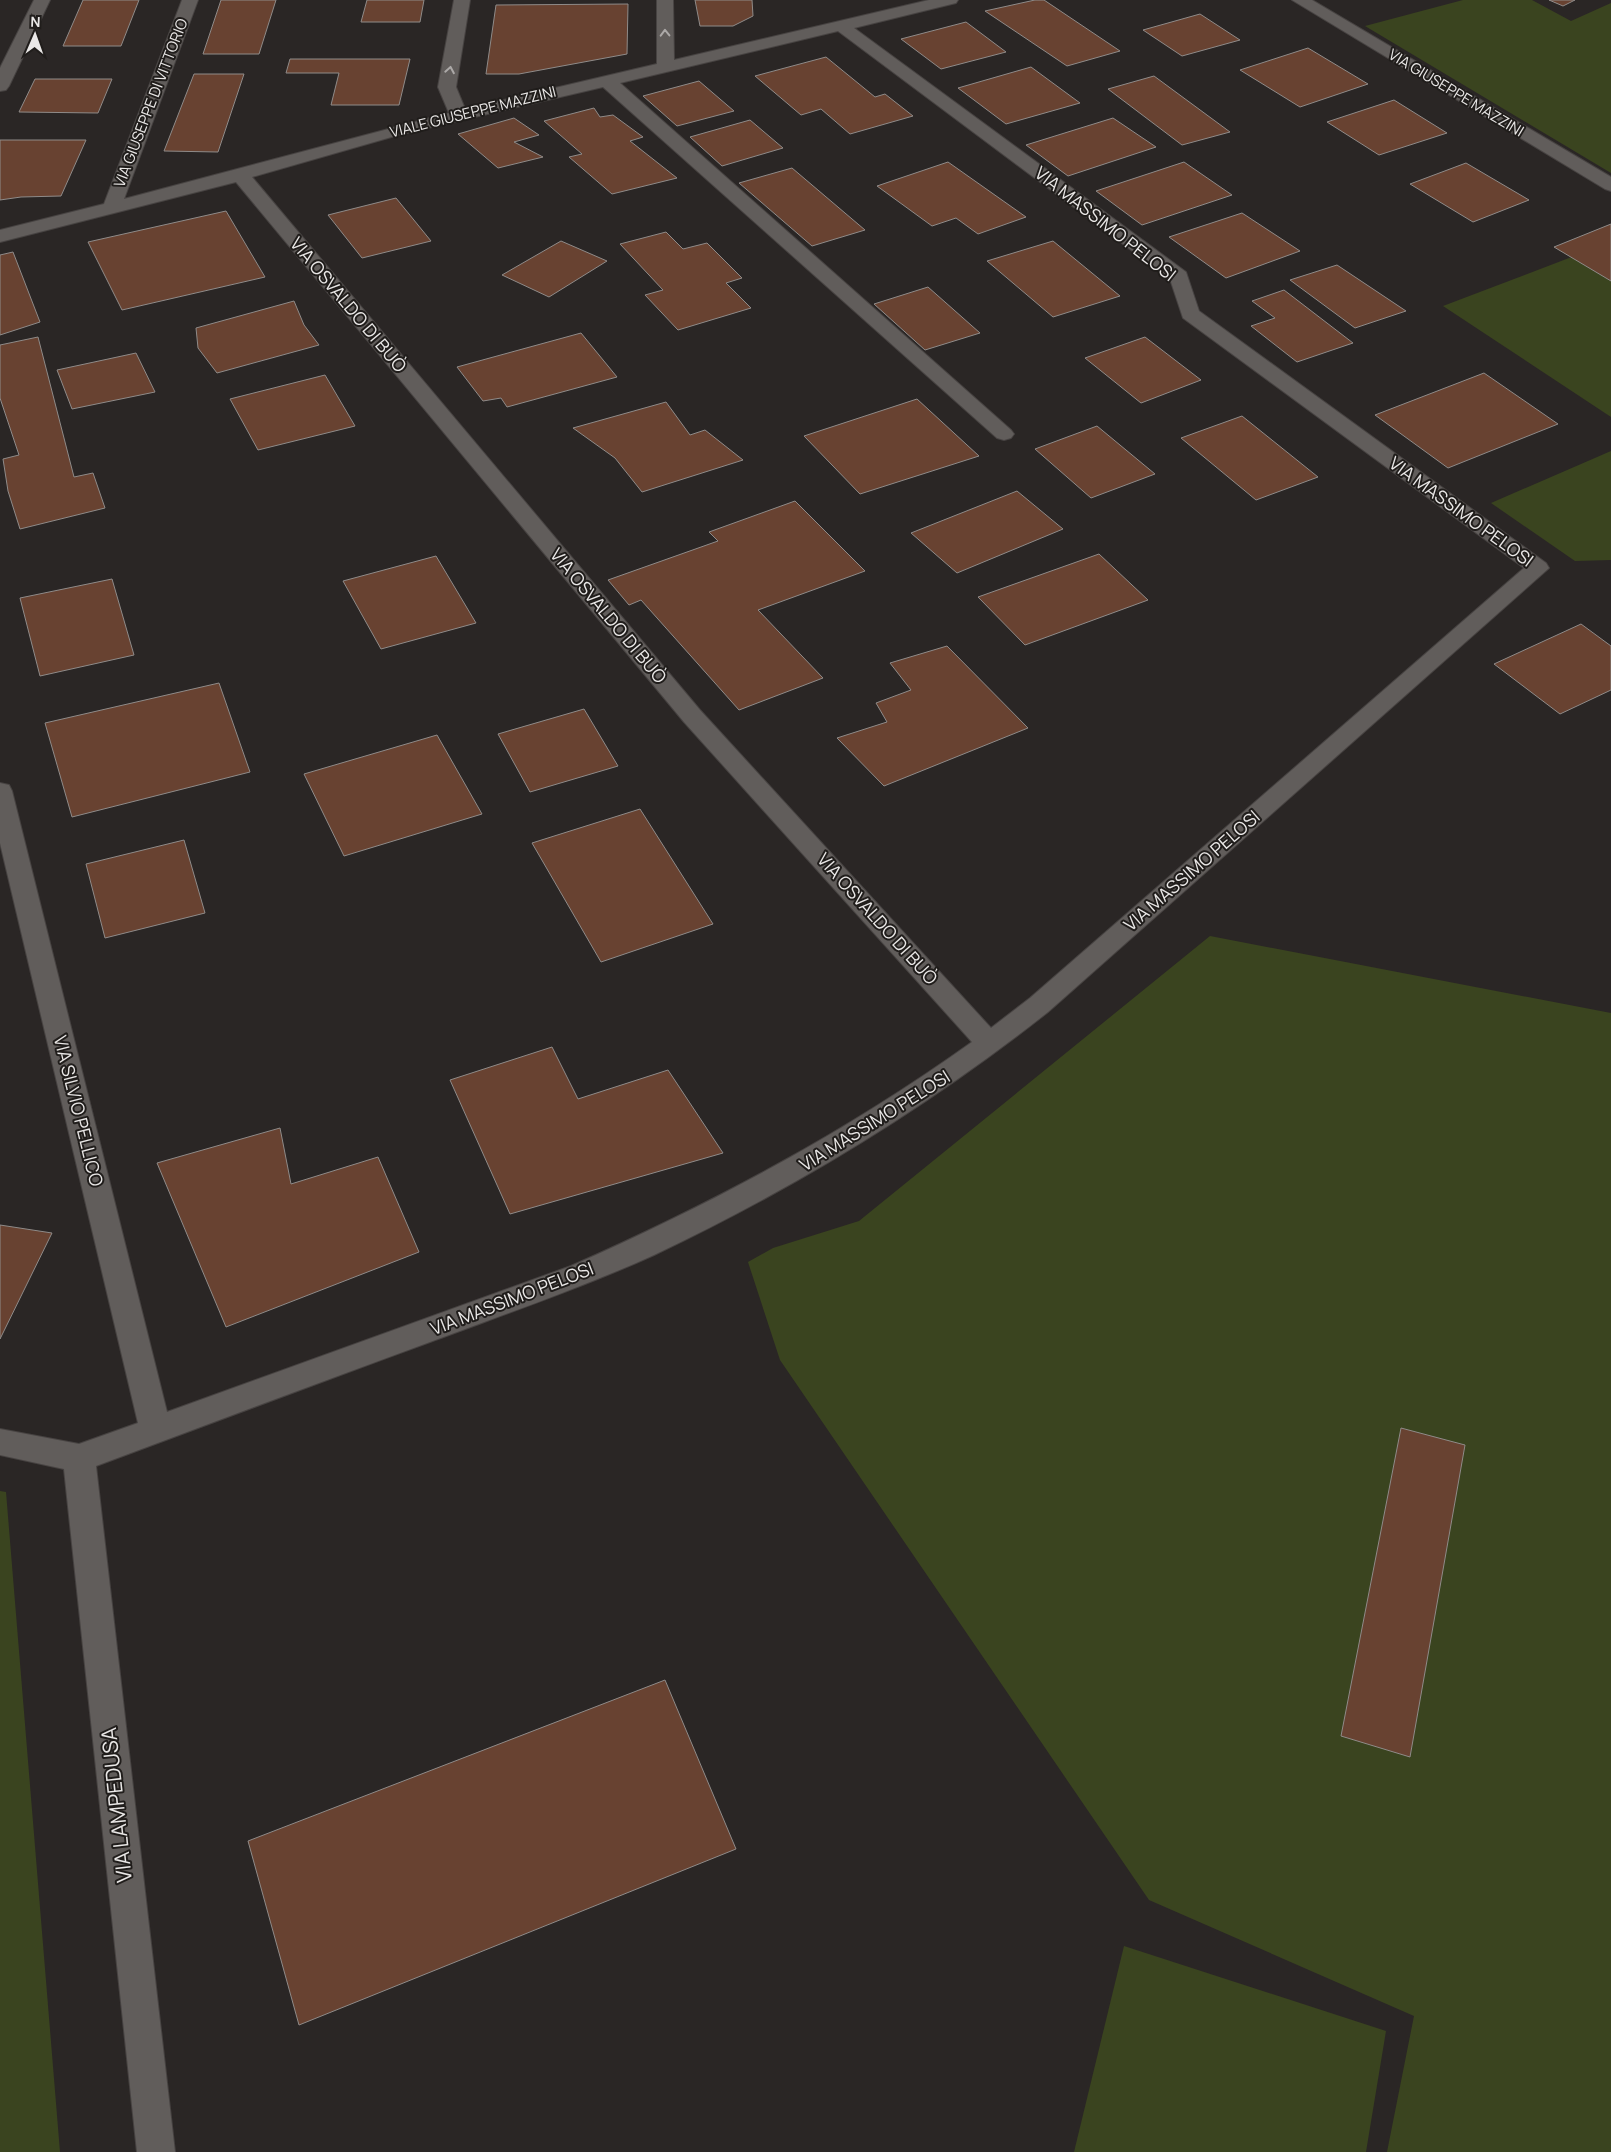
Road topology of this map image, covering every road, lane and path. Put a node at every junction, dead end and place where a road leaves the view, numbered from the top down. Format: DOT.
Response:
graph roads {
  1 [pos="42,0"];
  2 [pos="190,0"];
  3 [pos="462,0"];
  4 [pos="665,0"];
  5 [pos="950,0"];
  6 [pos="1300,0"];
  7 [pos="850,18"];
  8 [pos="666,66"];
  9 [pos="606,80"];
  10 [pos="0,86"];
  11 [pos="460,116"];
  12 [pos="240,175"];
  13 [pos="1611,185"];
  14 [pos="112,207"];
  15 [pos="0,236"];
  16 [pos="1004,434"];
  17 [pos="0,791"];
  18 [pos="990,1044"];
  19 [pos="156,1431"];
  20 [pos="0,1442"];
  21 [pos="79,1458"];
  22 [pos="156,2152"];
  1 -- 10 [label="street"];
  2 -- 14 [label="street, VIA GIUSEPPE DI VITTORIO"];
  11 -- 3 [label="street, one-way"];
  8 -- 4 [label="street, one-way"];
  5 -- 7 [label="street, VIALE GIUSEPPE MAZZINI"];
  6 -- 13 [label="street, VIA GIUSEPPE MAZZINI"];
  7 -- 8 [label="street, VIALE GIUSEPPE MAZZINI"];
  7 -- 18 [label="street, VIA MASSIMO PELOSI"];
  8 -- 9 [label="street, VIALE GIUSEPPE MAZZINI"];
  9 -- 11 [label="street, VIALE GIUSEPPE MAZZINI"];
  9 -- 16 [label="street"];
  11 -- 12 [label="street, VIALE GIUSEPPE MAZZINI"];
  12 -- 14 [label="street, VIALE GIUSEPPE MAZZINI"];
  12 -- 18 [label="street, VIA OSVALDO DI BUÒ"];
  14 -- 15 [label="street, VIALE GIUSEPPE MAZZINI"];
  17 -- 19 [label="street, VIA SILVIO PELLICO"];
  18 -- 19 [label="street, VIA MASSIMO PELOSI"];
  19 -- 21 [label="street, VIA MASSIMO PELOSI"];
  20 -- 21 [label="street"];
  21 -- 22 [label="street, VIA LAMPEDUSA"];
}
